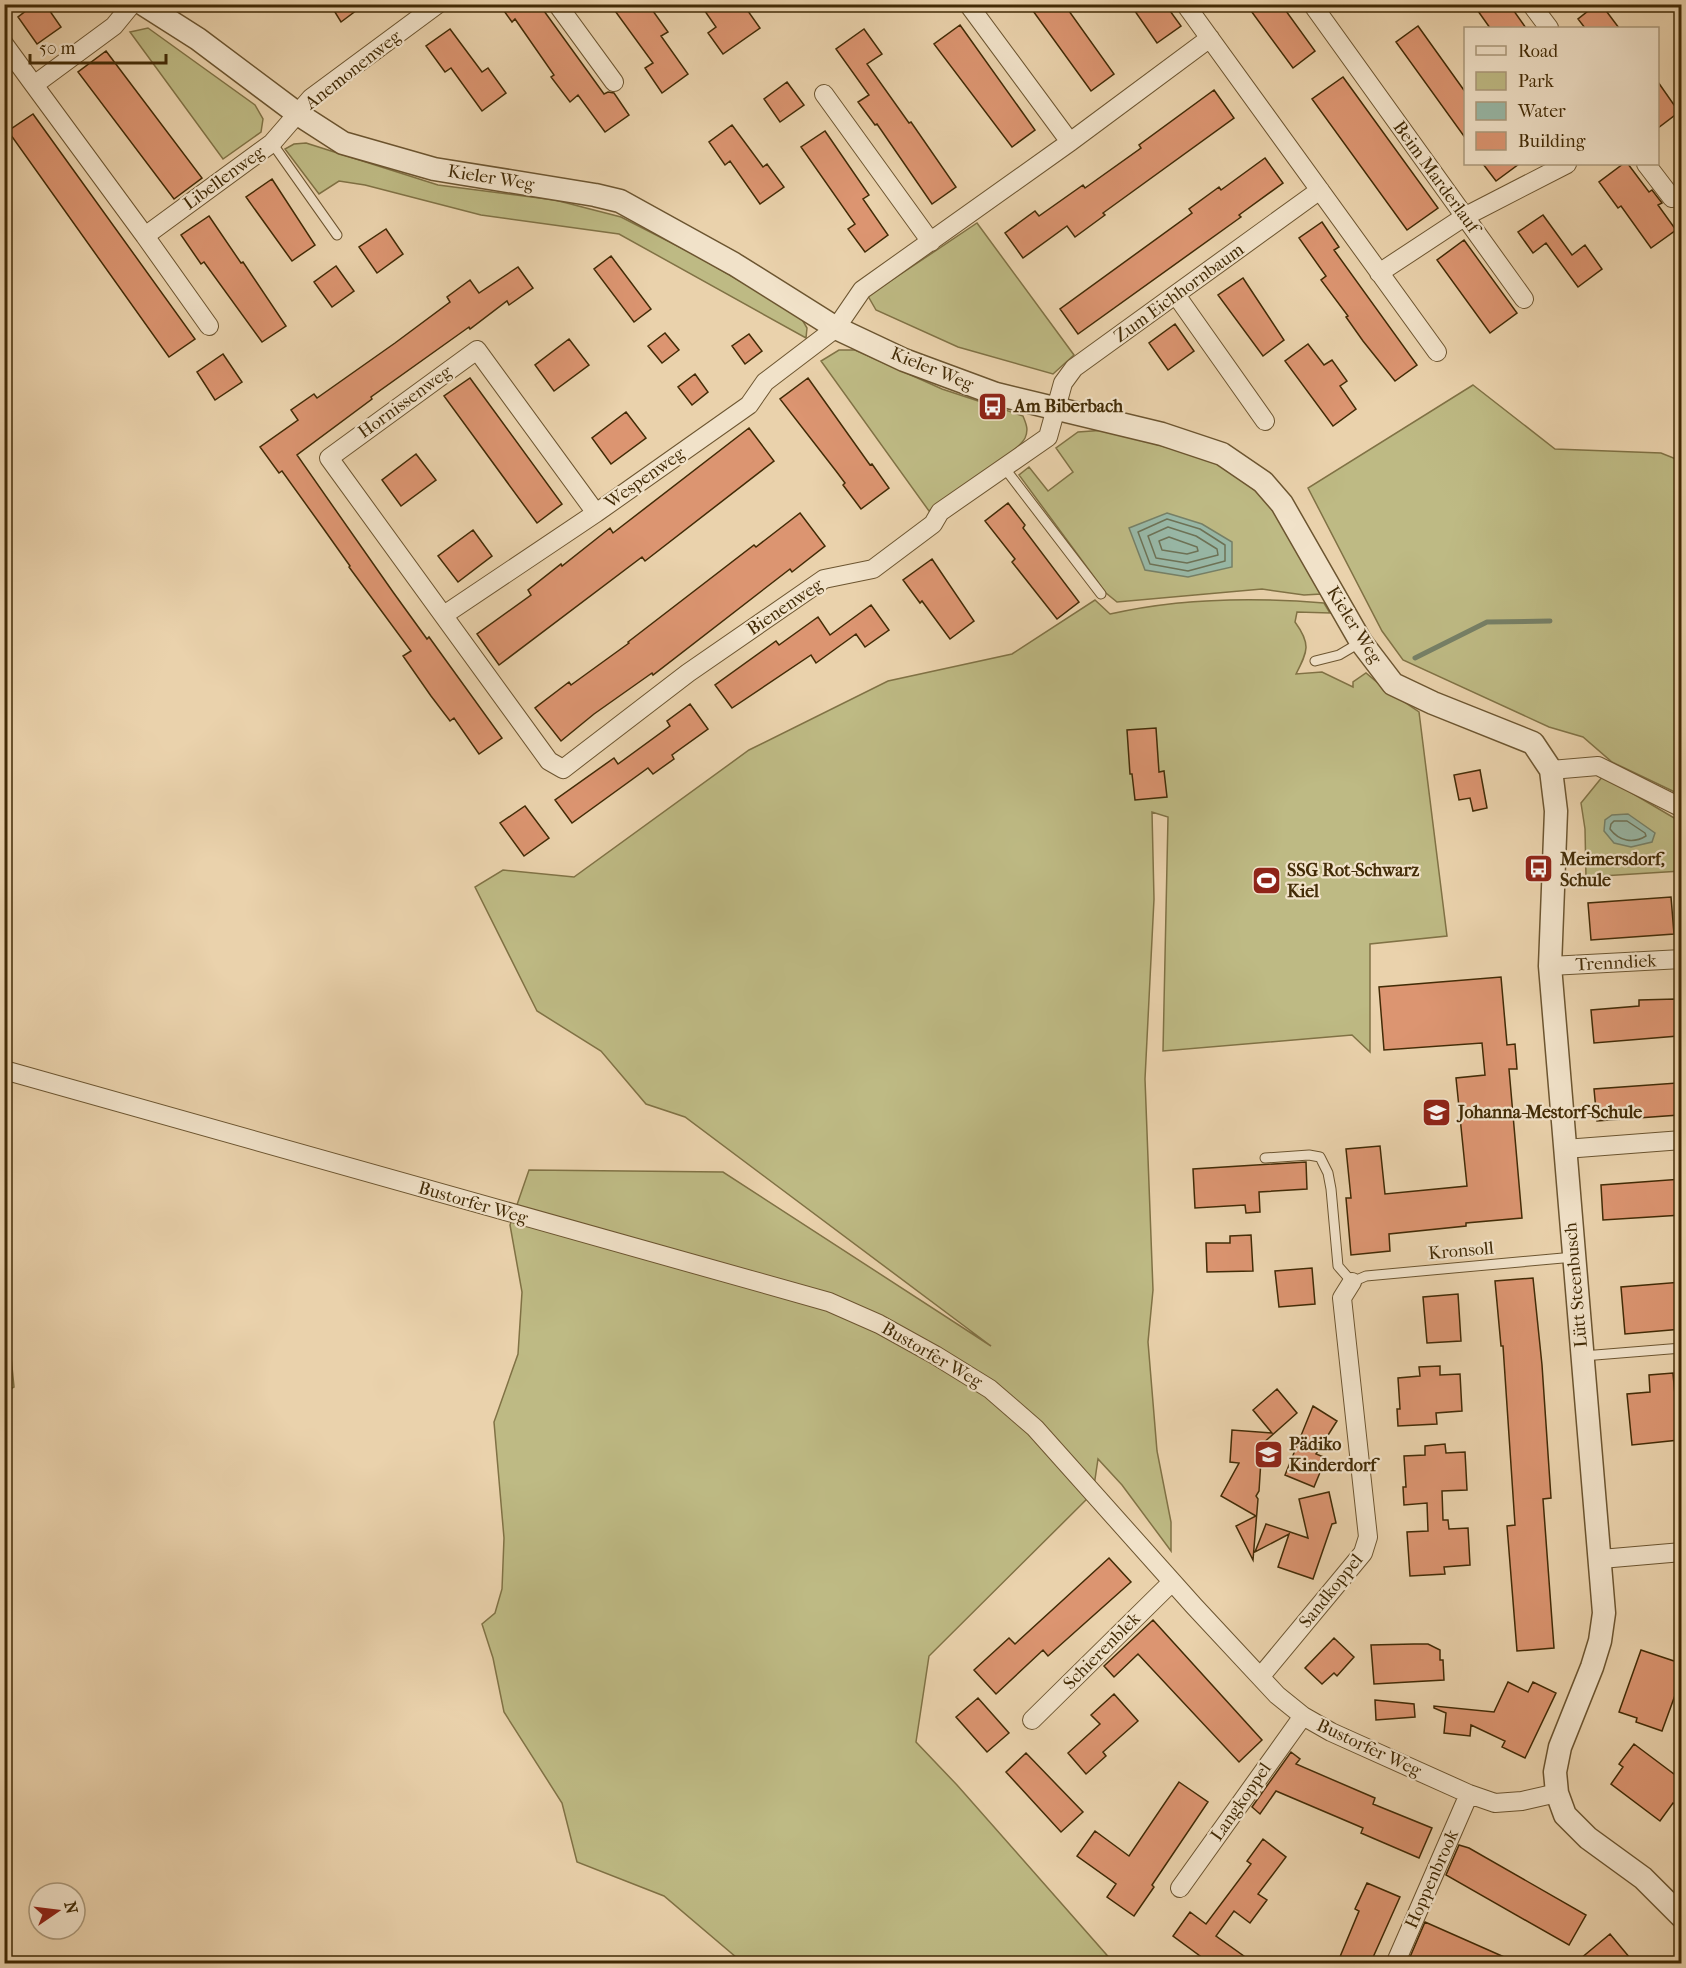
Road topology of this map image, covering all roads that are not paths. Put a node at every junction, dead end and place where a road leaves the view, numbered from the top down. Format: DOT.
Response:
graph roads {
  1 [pos="132,4"];
  2 [pos="143,4"];
  3 [pos="438,4"];
  4 [pos="557,4"];
  5 [pos="968,4"];
  6 [pos="1185,4"];
  7 [pos="1312,4"];
  8 [pos="1531,4"];
  9 [pos="1548,27"];
  10 [pos="1210,38"];
  11 [pos="4,44"];
  12 [pos="614,82"];
  13 [pos="34,85"];
  14 [pos="824,94"];
  15 [pos="298,114"];
  16 [pos="1071,142"];
  17 [pos="272,143"];
  18 [pos="1565,165"];
  19 [pos="1647,165"];
  20 [pos="1320,190"];
  21 [pos="1672,198"];
  22 [pos="1464,217"];
  23 [pos="337,235"];
  24 [pos="145,236"];
  25 [pos="931,242"];
  26 [pos="1379,273"];
  27 [pos="1176,295"];
  28 [pos="1524,299"];
  29 [pos="209,326"];
  30 [pos="836,328"];
  31 [pos="1437,352"];
  32 [pos="1056,409"];
  33 [pos="1264,421"];
  34 [pos="1004,466"];
  35 [pos="596,513"];
  36 [pos="1101,594"];
  37 [pos="444,615"];
  38 [pos="1361,642"];
  39 [pos="1315,660"];
  40 [pos="1551,770"];
  41 [pos="1682,808"];
  42 [pos="1682,959"];
  43 [pos="1550,966"];
  44 [pos="4,1070"];
  45 [pos="1682,1140"];
  46 [pos="1565,1149"];
  47 [pos="1265,1158"];
  48 [pos="1574,1257"];
  49 [pos="1352,1282"];
  50 [pos="1682,1348"];
  51 [pos="1582,1356"];
  52 [pos="1682,1552"];
  53 [pos="1601,1559"];
  54 [pos="1172,1582"];
  55 [pos="1261,1676"];
  56 [pos="1303,1716"];
  57 [pos="1032,1720"];
  58 [pos="1557,1793"];
  59 [pos="1469,1794"];
  60 [pos="1180,1888"];
  61 [pos="1682,1917"];
  62 [pos="1395,1964"];
  1 -- 13 [label="street"];
  2 -- 15 [label="street, Kieler Weg"];
  3 -- 15 [label="street, Anemonenweg"];
  4 -- 12 [label="street"];
  5 -- 16 [label="street"];
  6 -- 10 [label="street"];
  7 -- 22 [label="street, Beim Marderlauf"];
  8 -- 9 [label="street"];
  10 -- 16 [label="street"];
  10 -- 20 [label="street"];
  11 -- 13 [label="street"];
  13 -- 24 [label="street"];
  14 -- 25 [label="street"];
  15 -- 17 [label="street, Libellenweg"];
  15 -- 30 [label="street, Kieler Weg"];
  16 -- 25 [label="street"];
  17 -- 23 [label="lane"];
  17 -- 24 [label="street, Libellenweg"];
  18 -- 22 [label="street"];
  19 -- 21 [label="street"];
  20 -- 26 [label="street"];
  20 -- 27 [label="street, Zum Eichhornbaum"];
  22 -- 26 [label="street"];
  22 -- 28 [label="street, Beim Marderlauf"];
  24 -- 29 [label="street"];
  25 -- 30 [label="street"];
  26 -- 31 [label="street"];
  27 -- 32 [label="street, Zum Eichhornbaum"];
  27 -- 33 [label="street"];
  30 -- 32 [label="street, Kieler Weg"];
  30 -- 35 [label="street, Wespenweg"];
  32 -- 34 [label="street, Bienenweg"];
  32 -- 38 [label="street, Kieler Weg"];
  34 -- 36 [label="lane"];
  34 -- 37 [label="street, Bienenweg"];
  35 -- 37 [label="street, Wespenweg"];
  35 -- 37 [label="street, Hornissenweg"];
  38 -- 39 [label="lane"];
  38 -- 40 [label="street, Kieler Weg"];
  40 -- 41 [label="street"];
  40 -- 43 [label="street, Lütt Steenbusch"];
  42 -- 43 [label="street, Trenndiek"];
  43 -- 46 [label="street, Lütt Steenbusch"];
  44 -- 54 [label="street, Bustorfer Weg"];
  45 -- 46 [label="street"];
  46 -- 48 [label="street, Lütt Steenbusch"];
  47 -- 49 [label="lane"];
  48 -- 49 [label="lane, Kronsoll"];
  48 -- 51 [label="street, Lütt Steenbusch"];
  49 -- 55 [label="street, Sandkoppel"];
  50 -- 51 [label="lane"];
  51 -- 53 [label="street, Lütt Steenbusch"];
  52 -- 53 [label="street"];
  53 -- 58 [label="street, Lütt Steenbusch"];
  54 -- 55 [label="street, Bustorfer Weg"];
  54 -- 57 [label="street, Schierenblek"];
  55 -- 56 [label="street, Bustorfer Weg"];
  56 -- 59 [label="street, Bustorfer Weg"];
  56 -- 60 [label="street, Langkoppel"];
  58 -- 59 [label="street, Bustorfer Weg"];
  58 -- 61 [label="street"];
  59 -- 62 [label="street, Hoppenbrook"];
}
